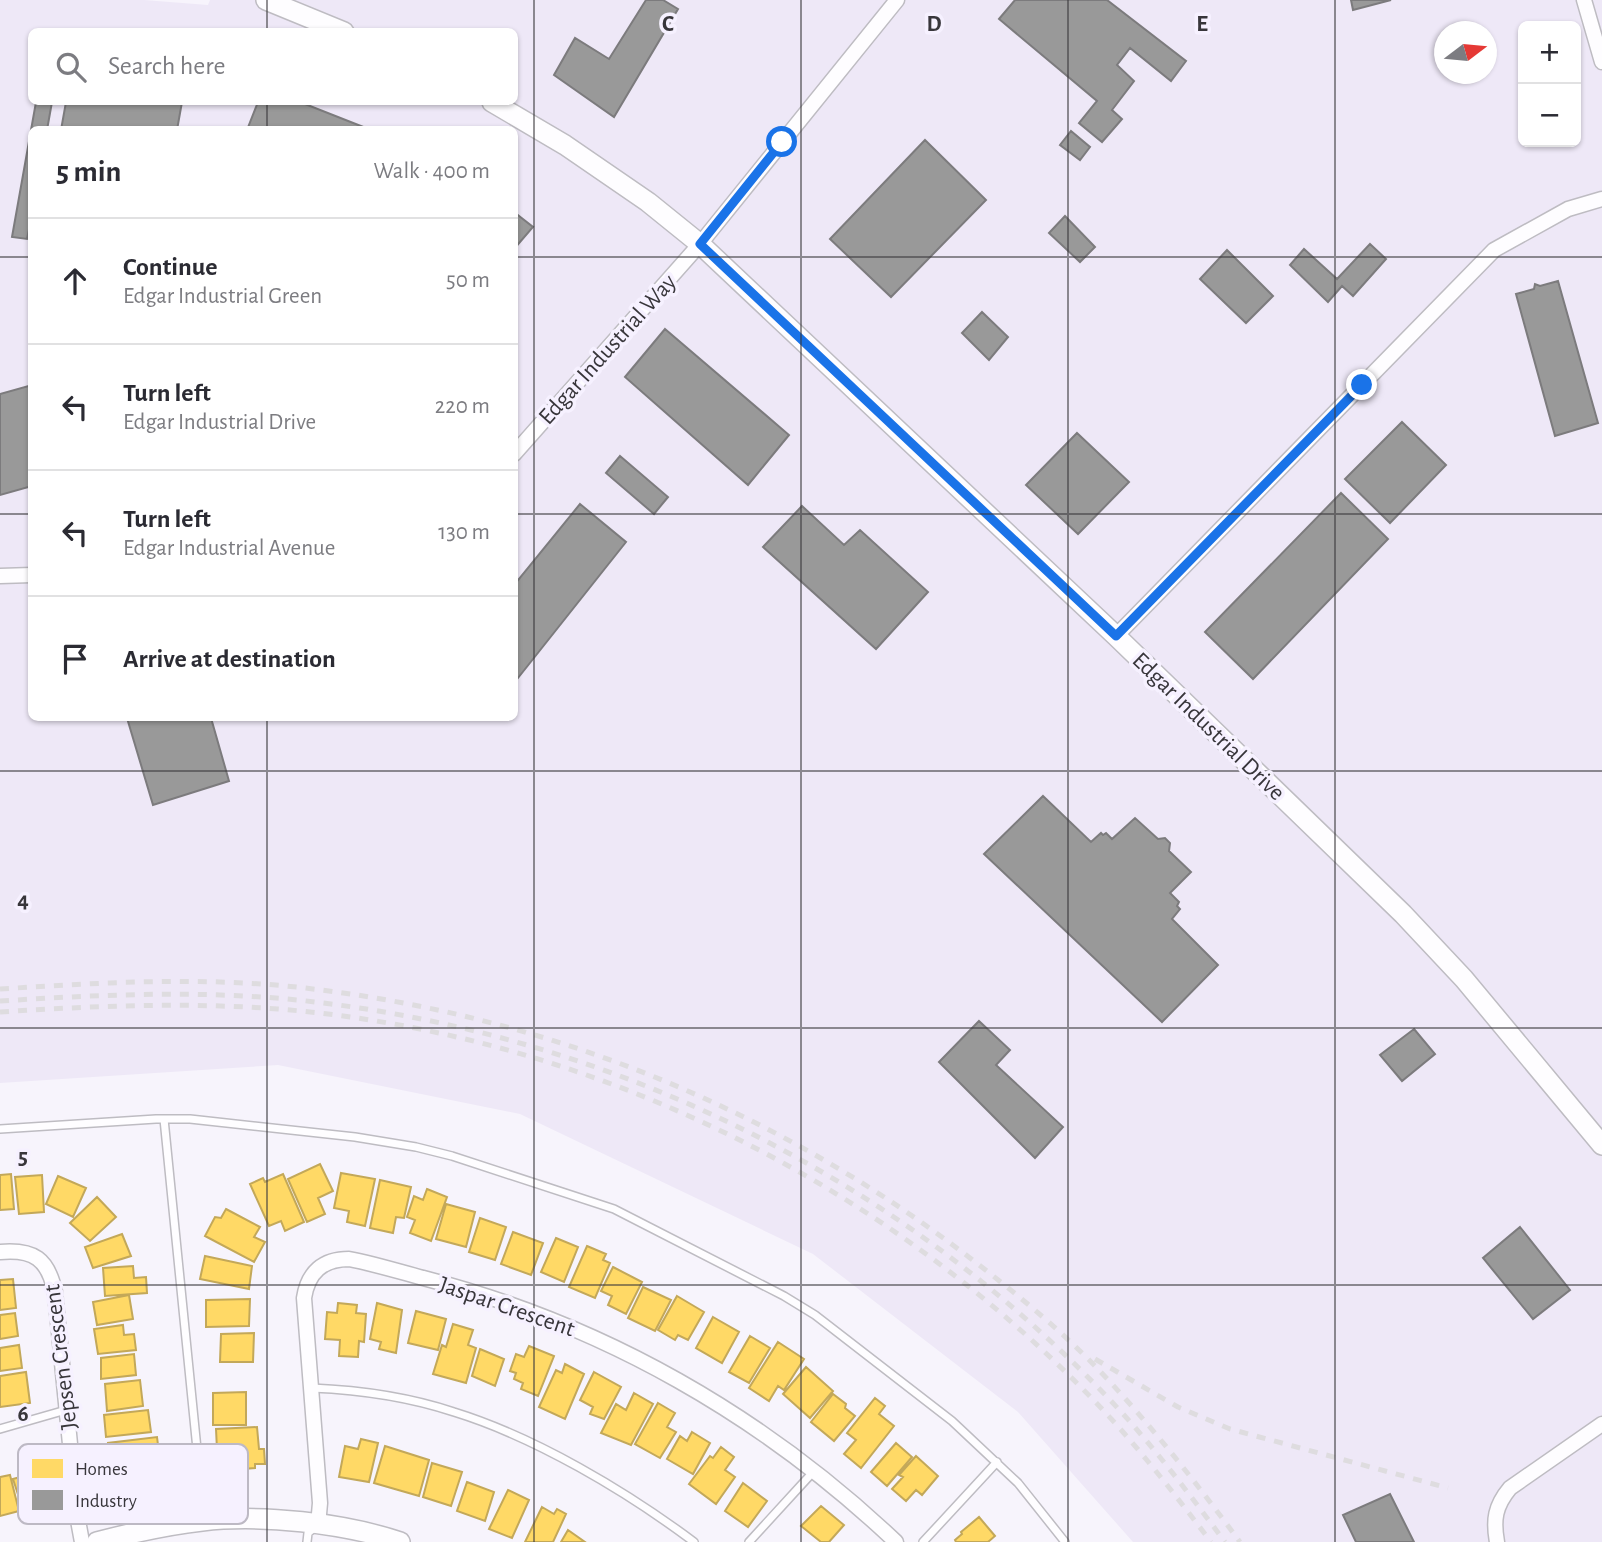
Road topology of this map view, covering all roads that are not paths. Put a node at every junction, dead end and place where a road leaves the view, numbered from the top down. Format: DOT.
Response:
graph roads {
  1 [pos="266,0"];
  2 [pos="897,0"];
  3 [pos="1584,0"];
  4 [pos="334,28"];
  5 [pos="1602,62"];
  6 [pos="497,105"];
  7 [pos="1602,200"];
  8 [pos="700,244"];
  9 [pos="518,449"];
  10 [pos="28,575"];
  11 [pos="0,576"];
  12 [pos="1116,636"];
  13 [pos="163,1119"];
  14 [pos="0,1129"];
  15 [pos="1602,1145"];
  16 [pos="0,1252"];
  17 [pos="312,1388"];
  18 [pos="66,1410"];
  19 [pos="1602,1424"];
  20 [pos="0,1429"];
  21 [pos="69,1444"];
  22 [pos="196,1444"];
  23 [pos="997,1462"];
  24 [pos="814,1470"];
  25 [pos="248,1520"];
  26 [pos="78,1524"];
  27 [pos="180,1524"];
  28 [pos="318,1525"];
  29 [pos="82,1542"];
  30 [pos="97,1542"];
  31 [pos="307,1542"];
  32 [pos="400,1542"];
  33 [pos="694,1542"];
  34 [pos="749,1542"];
  35 [pos="896,1542"];
  36 [pos="923,1542"];
  37 [pos="1065,1542"];
  38 [pos="1497,1542"];
  1 -- 4 [label="street"];
  2 -- 8 [label="street, Edgar Industrial Way"];
  3 -- 5 [label="street"];
  6 -- 8 [label="street, Edgar Industrial Drive"];
  7 -- 12 [label="street"];
  8 -- 9 [label="street, Edgar Industrial Way"];
  8 -- 12 [label="street, Edgar Industrial Drive"];
  10 -- 11 [label="street"];
  12 -- 15 [label="street, Edgar Industrial Drive"];
  13 -- 14 [label="lane"];
  13 -- 22 [label="lane"];
  13 -- 23 [label="lane"];
  16 -- 18 [label="street, Jepsen Crescent"];
  17 -- 24 [label="street, Jaspar Crescent"];
  17 -- 28 [label="street, Jaspar Crescent"];
  17 -- 33 [label="lane"];
  18 -- 20 [label="lane"];
  18 -- 21 [label="street, Jepsen Crescent"];
  19 -- 38 [label="street"];
  23 -- 36 [label="lane"];
  23 -- 37 [label="lane"];
  24 -- 34 [label="lane"];
  24 -- 35 [label="street, Jaspar Crescent"];
  25 -- 28 [label="street"];
  26 -- 29 [label="street, Jepsen Crescent"];
  27 -- 30 [label="street"];
  28 -- 31 [label="lane"];
  28 -- 32 [label="street"];
}
